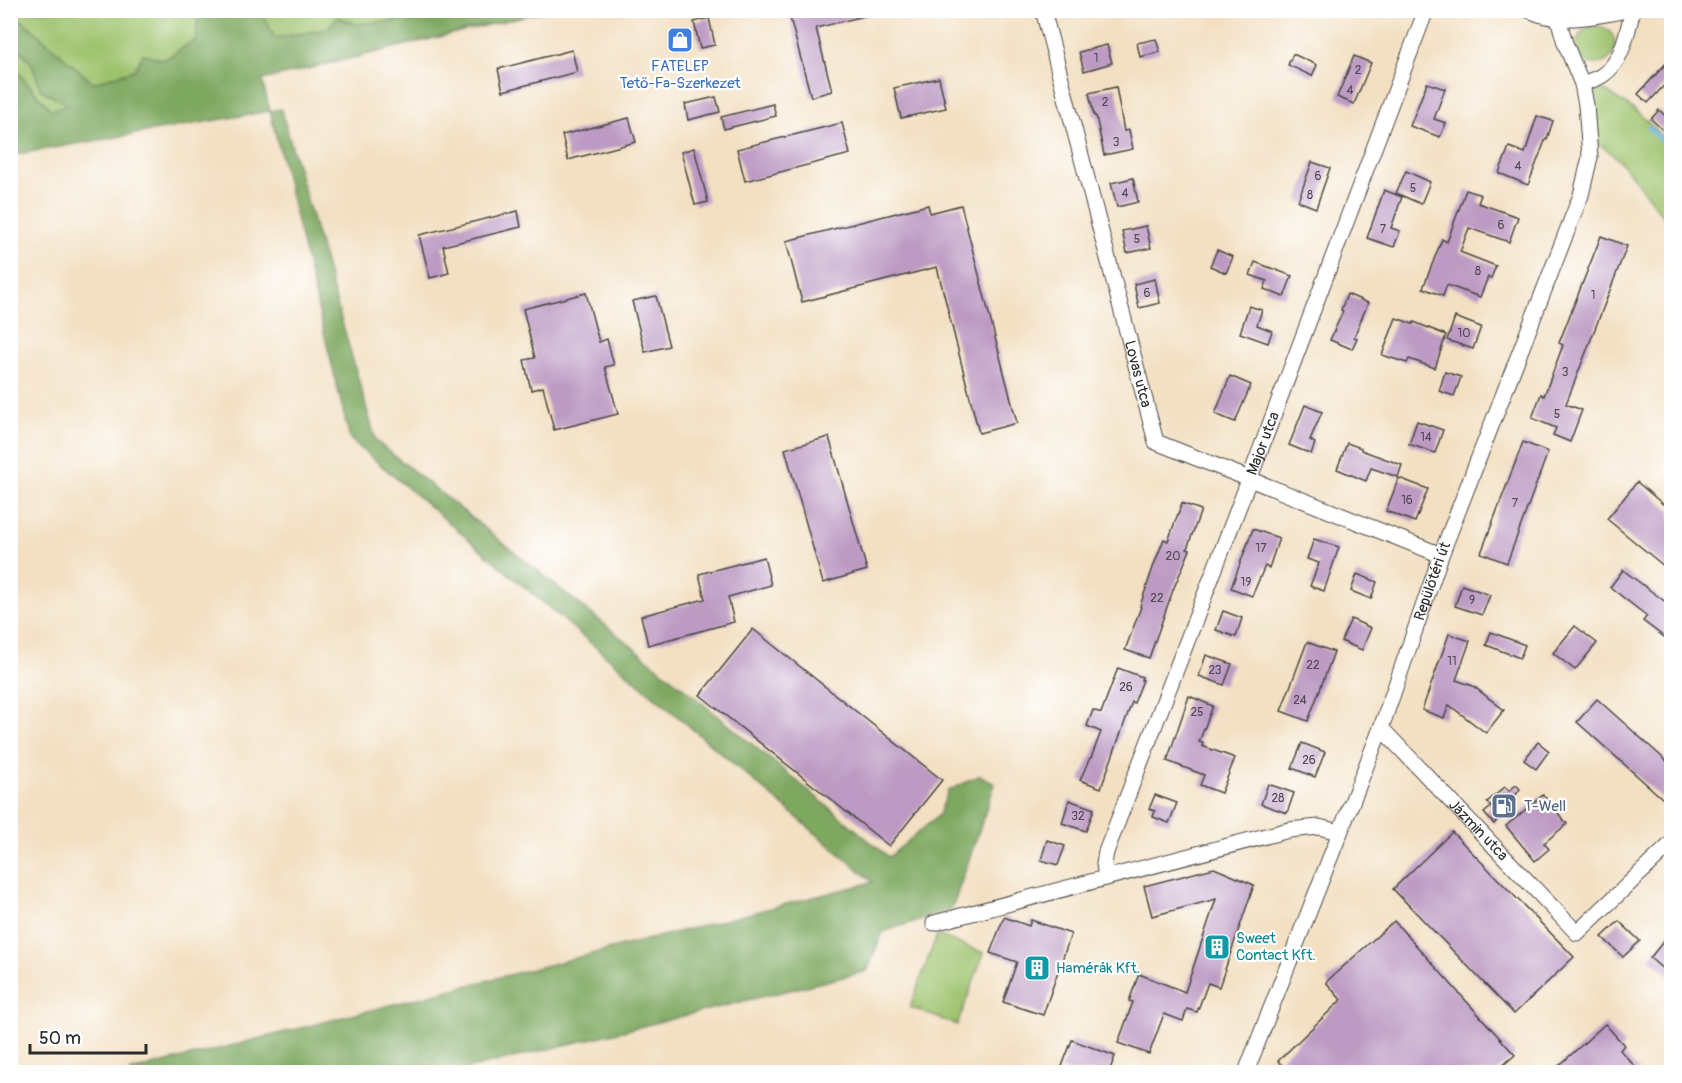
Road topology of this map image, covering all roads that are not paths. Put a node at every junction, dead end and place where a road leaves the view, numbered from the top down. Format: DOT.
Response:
graph roads {
  1 [pos="1043,10"];
  2 [pos="1426,10"];
  3 [pos="1529,10"];
  4 [pos="1627,10"];
  5 [pos="1633,10"];
  6 [pos="1558,18"];
  7 [pos="1582,84"];
  8 [pos="1249,480"];
  9 [pos="1441,555"];
  10 [pos="1381,728"];
  11 [pos="1339,832"];
  12 [pos="1671,843"];
  13 [pos="1106,878"];
  14 [pos="934,923"];
  15 [pos="1246,1072"];
  1 -- 8 [label="street, Lovas utca"];
  2 -- 8 [label="street, Major utca"];
  3 -- 6 [label="street"];
  4 -- 6 [label="street"];
  5 -- 7 [label="street"];
  6 -- 7 [label="street, Repülőtéri út"];
  7 -- 9 [label="street, Repülőtéri út"];
  8 -- 9 [label="street, Lovas utca"];
  8 -- 13 [label="street, Major utca"];
  9 -- 10 [label="street, Repülőtéri út"];
  10 -- 11 [label="street, Repülőtéri út"];
  10 -- 12 [label="street, Jázmin utca"];
  11 -- 13 [label="street"];
  11 -- 15 [label="street, Repülőtéri út"];
  13 -- 14 [label="street"];
}
